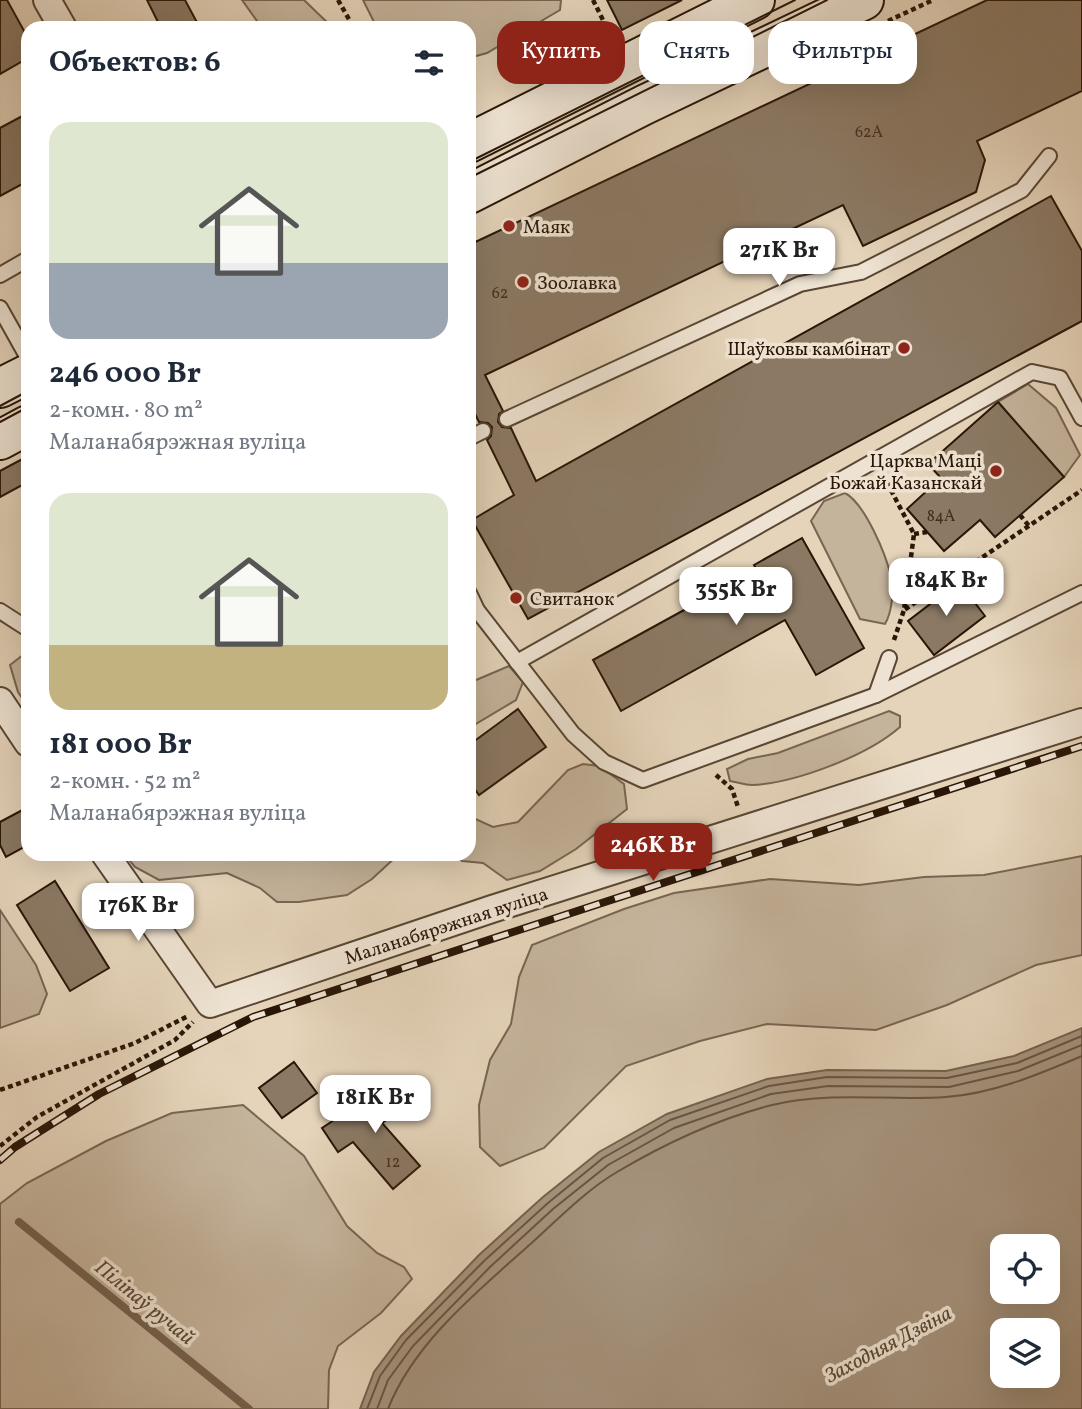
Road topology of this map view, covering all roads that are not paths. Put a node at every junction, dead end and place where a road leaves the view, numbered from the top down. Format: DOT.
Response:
graph roads {
  1 [pos="47,0"];
  2 [pos="755,0"];
  3 [pos="864,0"];
  4 [pos="59,21"];
  5 [pos="625,64"];
  6 [pos="625,66"];
  7 [pos="585,84"];
  8 [pos="644,105"];
  9 [pos="476,139"];
  10 [pos="1049,156"];
  11 [pos="476,190"];
  12 [pos="21,263"];
  13 [pos="0,275"];
  14 [pos="0,308"];
  15 [pos="21,346"];
  16 [pos="21,378"];
  17 [pos="0,388"];
  18 [pos="1082,418"];
  19 [pos="507,419"];
  20 [pos="21,429"];
  21 [pos="483,431"];
  22 [pos="476,434"];
  23 [pos="0,440"];
  24 [pos="1082,593"];
  25 [pos="0,611"];
  26 [pos="476,616"];
  27 [pos="21,624"];
  28 [pos="889,658"];
  29 [pos="517,662"];
  30 [pos="876,695"];
  31 [pos="0,701"];
  32 [pos="1082,722"];
  33 [pos="21,732"];
  34 [pos="110,861"];
  1 -- 4 [label="street"];
  2 -- 5 [label="main road"];
  3 -- 8 [label="main road"];
  6 -- 8 [label="street"];
  7 -- 9 [label="main road"];
  8 -- 11 [label="main road"];
  10 -- 19 [label="lane"];
  12 -- 13 [label="lane"];
  14 -- 15 [label="lane"];
  16 -- 17 [label="main road"];
  18 -- 29 [label="lane"];
  20 -- 23 [label="main road"];
  21 -- 22 [label="lane"];
  24 -- 30 [label="lane"];
  25 -- 27 [label="lane"];
  26 -- 29 [label="lane"];
  28 -- 30 [label="lane"];
  29 -- 30 [label="lane"];
  31 -- 33 [label="street"];
  32 -- 34 [label="street, Маланабярэжная вуліца"];
}
